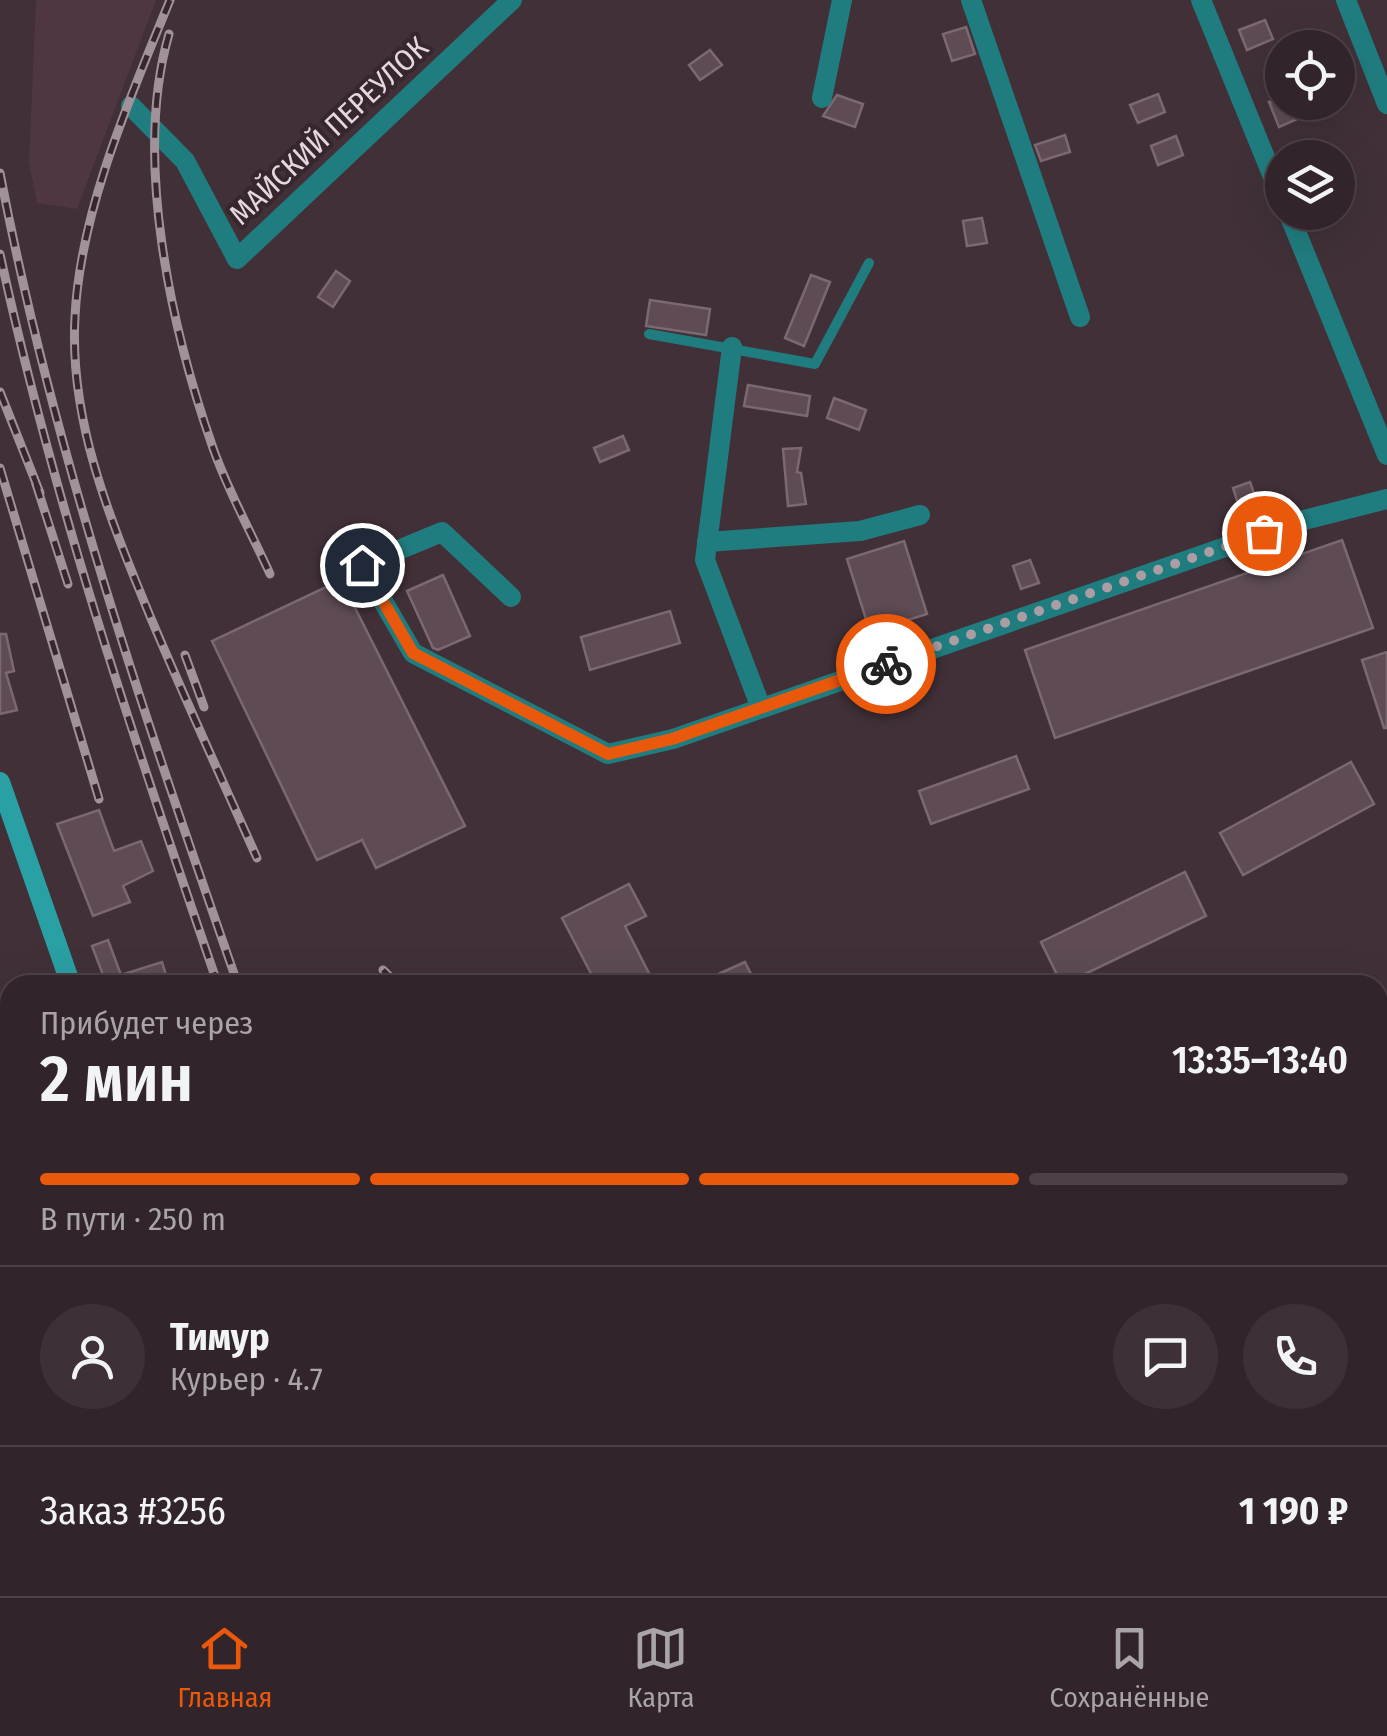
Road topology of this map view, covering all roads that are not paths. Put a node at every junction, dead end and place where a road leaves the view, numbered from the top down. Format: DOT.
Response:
graph roads {
  1 [pos="512,0"];
  2 [pos="842,0"];
  3 [pos="971,0"];
  4 [pos="1201,0"];
  5 [pos="1346,0"];
  6 [pos="822,98"];
  7 [pos="1387,104"];
  8 [pos="131,106"];
  9 [pos="1265,158"];
  10 [pos="1295,230"];
  11 [pos="869,263"];
  12 [pos="1080,317"];
  13 [pos="649,334"];
  14 [pos="732,347"];
  15 [pos="1387,455"];
  16 [pos="1387,499"];
  17 [pos="920,515"];
  18 [pos="707,542"];
  19 [pos="511,597"];
  20 [pos="762,708"];
  21 [pos="0,782"];
  22 [pos="68,975"];
  1 -- 8 [label="street, МАЙСКИЙ ПЕРЕУЛОК"];
  2 -- 6 [label="street"];
  3 -- 12 [label="street"];
  4 -- 9 [label="street"];
  5 -- 7 [label="street"];
  10 -- 15 [label="street"];
  11 -- 14 [label="lane"];
  13 -- 14 [label="lane"];
  14 -- 18 [label="street"];
  16 -- 20 [label="street"];
  17 -- 18 [label="street"];
  18 -- 20 [label="street"];
  19 -- 20 [label="street"];
  21 -- 22 [label="main road"];
}
